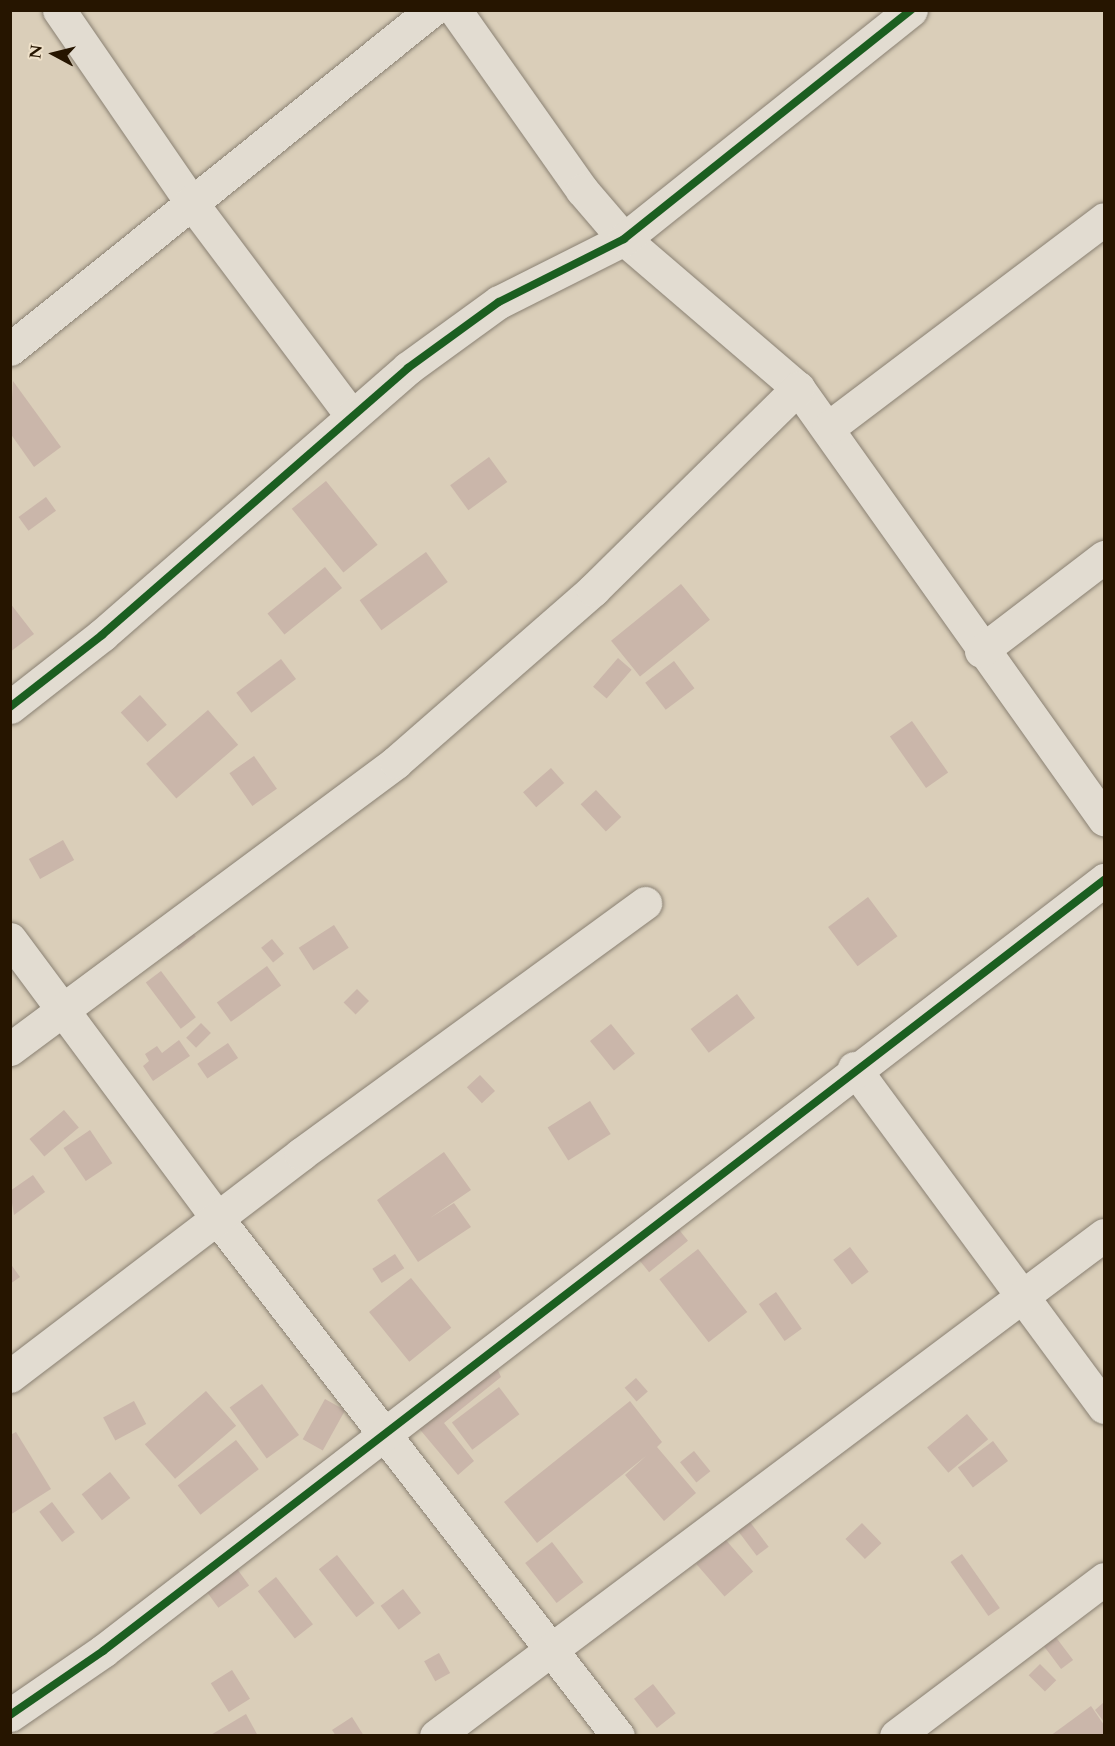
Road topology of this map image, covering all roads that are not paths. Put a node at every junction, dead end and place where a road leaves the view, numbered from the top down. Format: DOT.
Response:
graph roads {
  1 [pos="59,10"];
  2 [pos="432,10"];
  3 [pos="455,10"];
  4 [pos="911,10"];
  5 [pos="191,202"];
  6 [pos="1104,219"];
  7 [pos="624,238"];
  8 [pos="10,349"];
  9 [pos="798,388"];
  10 [pos="351,415"];
  11 [pos="828,428"];
  12 [pos="1104,557"];
  13 [pos="981,651"];
  14 [pos="10,707"];
  15 [pos="1104,819"];
  16 [pos="1104,880"];
  17 [pos="645,903"];
  18 [pos="10,939"];
  19 [pos="64,1011"];
  20 [pos="10,1049"];
  21 [pos="854,1068"];
  22 [pos="217,1218"];
  23 [pos="1104,1235"];
  24 [pos="1020,1295"];
  25 [pos="10,1376"];
  26 [pos="1104,1407"];
  27 [pos="383,1431"];
  28 [pos="1104,1579"];
  29 [pos="551,1651"];
  30 [pos="10,1714"];
  31 [pos="436,1736"];
  32 [pos="618,1736"];
  33 [pos="896,1736"];
  1 -- 5 [label="street"];
  2 -- 5 [label="street"];
  3 -- 7 [label="street"];
  4 -- 7 [label="street"];
  5 -- 8 [label="street"];
  5 -- 10 [label="street"];
  6 -- 11 [label="street"];
  7 -- 9 [label="street"];
  7 -- 10 [label="street"];
  9 -- 11 [label="street"];
  9 -- 19 [label="street"];
  10 -- 14 [label="street"];
  11 -- 13 [label="street"];
  12 -- 13 [label="street"];
  13 -- 15 [label="street"];
  16 -- 21 [label="street"];
  17 -- 22 [label="street"];
  18 -- 19 [label="street"];
  19 -- 20 [label="street"];
  19 -- 22 [label="street"];
  21 -- 24 [label="street"];
  21 -- 27 [label="street"];
  22 -- 25 [label="street"];
  22 -- 27 [label="street"];
  23 -- 24 [label="street"];
  24 -- 26 [label="street"];
  24 -- 29 [label="street"];
  27 -- 29 [label="street"];
  27 -- 30 [label="street"];
  28 -- 33 [label="street"];
  29 -- 31 [label="street"];
  29 -- 32 [label="street"];
}
